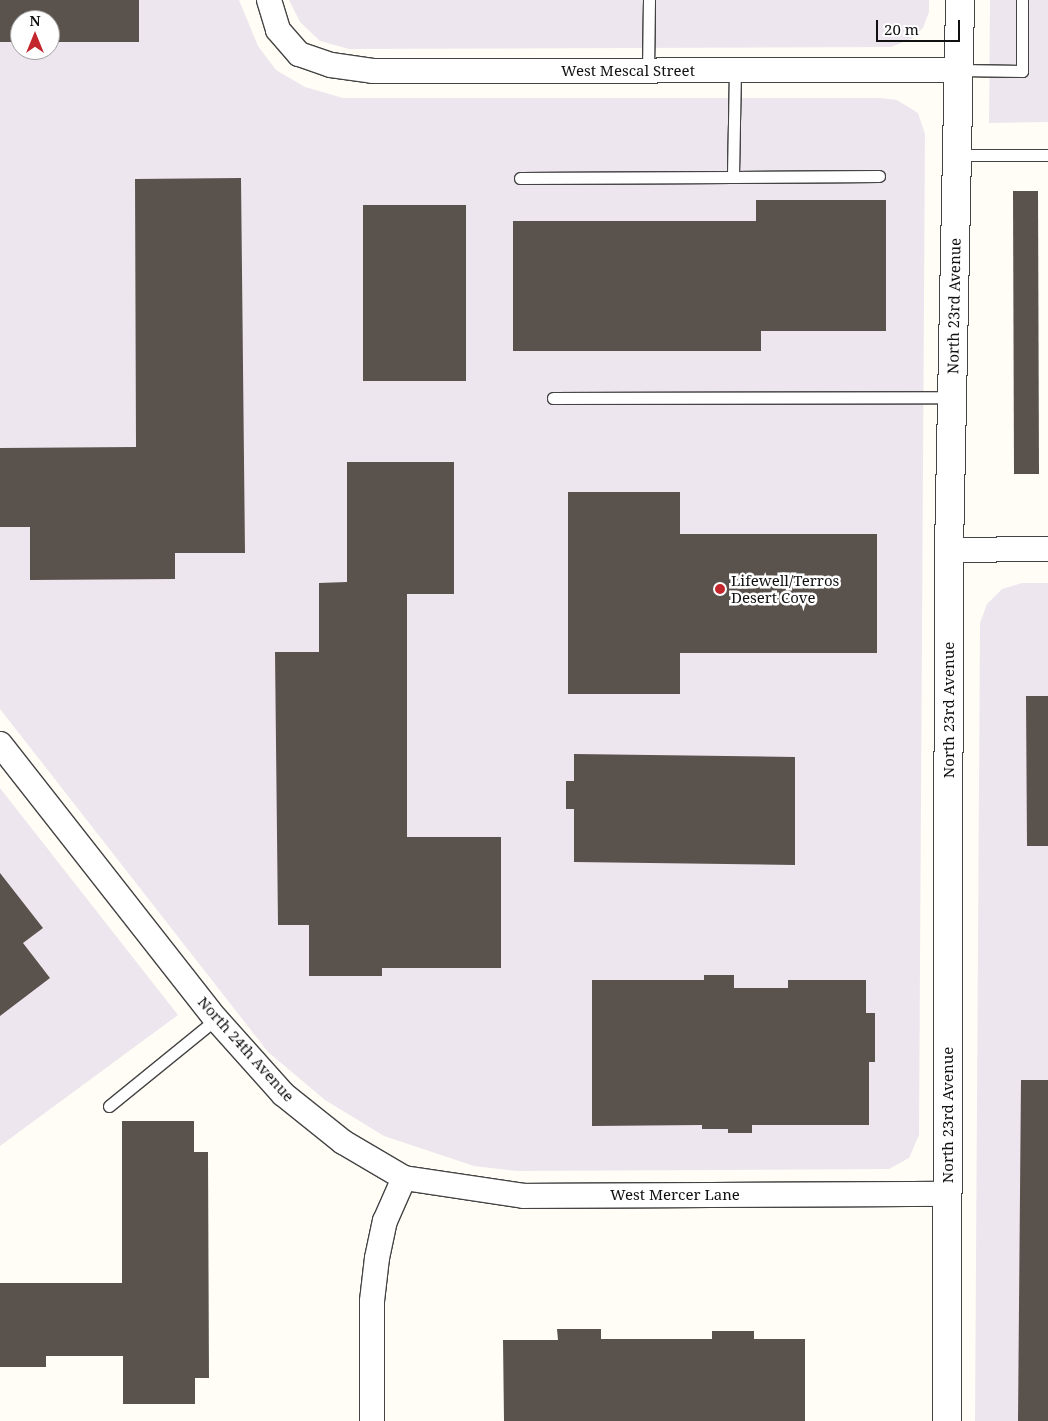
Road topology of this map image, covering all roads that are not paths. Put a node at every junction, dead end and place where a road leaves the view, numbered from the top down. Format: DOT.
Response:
graph roads {
  1 [pos="269,0"];
  2 [pos="648,0"];
  3 [pos="960,0"];
  4 [pos="1022,0"];
  5 [pos="735,70"];
  6 [pos="959,70"];
  7 [pos="648,71"];
  8 [pos="958,155"];
  9 [pos="1048,155"];
  10 [pos="733,176"];
  11 [pos="879,176"];
  12 [pos="520,178"];
  13 [pos="553,398"];
  14 [pos="952,398"];
  15 [pos="1048,549"];
  16 [pos="949,550"];
  17 [pos="0,744"];
  18 [pos="216,1019"];
  19 [pos="109,1106"];
  20 [pos="404,1178"];
  21 [pos="948,1194"];
  22 [pos="372,1421"];
  23 [pos="947,1421"];
  1 -- 7 [label="street, West Mescal Street"];
  2 -- 7 [label="lane"];
  3 -- 6 [label="street, North 23rd Avenue"];
  4 -- 6 [label="lane"];
  5 -- 6 [label="street, West Mescal Street"];
  5 -- 7 [label="street, West Mescal Street"];
  5 -- 10 [label="lane"];
  6 -- 8 [label="street, North 23rd Avenue"];
  8 -- 9 [label="lane"];
  8 -- 14 [label="street, North 23rd Avenue"];
  10 -- 11 [label="lane"];
  10 -- 12 [label="lane"];
  13 -- 14 [label="lane"];
  14 -- 16 [label="street, North 23rd Avenue"];
  15 -- 16 [label="street"];
  16 -- 21 [label="street, North 23rd Avenue"];
  17 -- 18 [label="street, North 24th Avenue"];
  18 -- 19 [label="lane"];
  18 -- 20 [label="street, North 24th Avenue"];
  20 -- 21 [label="street, West Mercer Lane"];
  20 -- 22 [label="street"];
  21 -- 23 [label="street, North 23rd Avenue"];
}
